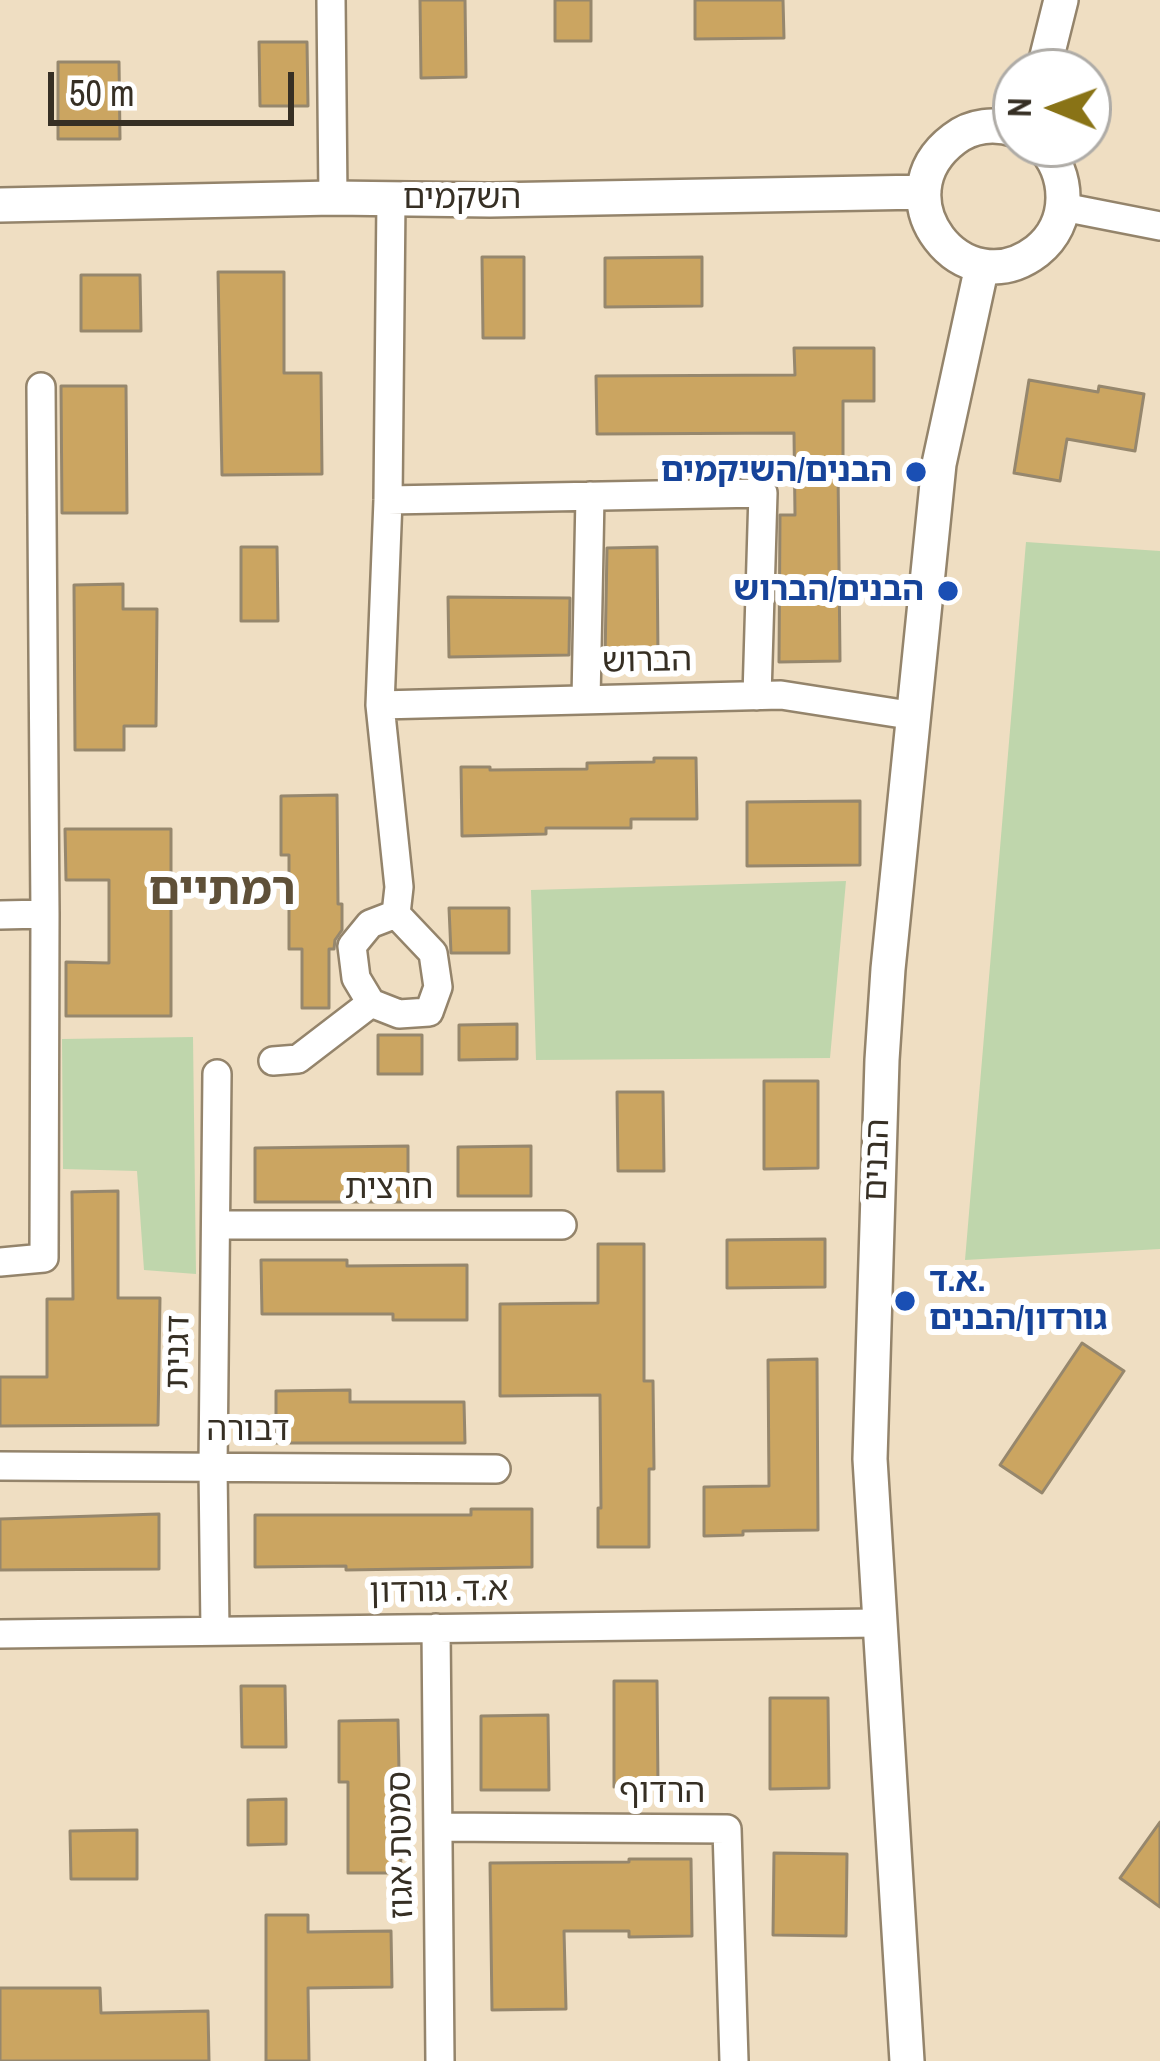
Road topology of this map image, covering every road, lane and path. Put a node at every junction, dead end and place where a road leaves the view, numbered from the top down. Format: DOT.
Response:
graph roads {
  1 [pos="331,0"];
  2 [pos="1061,0"];
  3 [pos="1049,48"];
  4 [pos="992,126"];
  5 [pos="1058,168"];
  6 [pos="924,192"];
  7 [pos="332,198"];
  8 [pos="391,199"];
  9 [pos="0,205"];
  10 [pos="1064,207"];
  11 [pos="1160,226"];
  12 [pos="982,266"];
  13 [pos="41,387"];
  14 [pos="590,496"];
  15 [pos="388,500"];
  16 [pos="757,696"];
  17 [pos="586,700"];
  18 [pos="380,705"];
  19 [pos="915,716"];
  20 [pos="45,914"];
  21 [pos="395,914"];
  22 [pos="0,915"];
  23 [pos="371,1004"];
  24 [pos="273,1061"];
  25 [pos="217,1074"];
  26 [pos="217,1225"];
  27 [pos="562,1225"];
  28 [pos="0,1262"];
  29 [pos="0,1466"];
  30 [pos="213,1467"];
  31 [pos="496,1469"];
  32 [pos="878,1623"];
  33 [pos="436,1628"];
  34 [pos="215,1631"];
  35 [pos="0,1634"];
  36 [pos="438,1827"];
  37 [pos="440,2061"];
  38 [pos="734,2061"];
  39 [pos="908,2061"];
  1 -- 7 [label="street"];
  2 -- 3 [label="street"];
  4 -- 6 [label="street"];
  5 -- 10 [label="street"];
  6 -- 8 [label="street, השקמים"];
  6 -- 12 [label="street"];
  7 -- 8 [label="street, השקמים"];
  7 -- 9 [label="street, השקמים"];
  8 -- 15 [label="street"];
  10 -- 11 [label="street"];
  10 -- 12 [label="street"];
  12 -- 19 [label="street, הבנים"];
  13 -- 20 [label="street"];
  14 -- 15 [label="street"];
  14 -- 16 [label="street"];
  14 -- 17 [label="street"];
  15 -- 18 [label="street"];
  16 -- 17 [label="street, הברוש"];
  16 -- 19 [label="street, הברוש"];
  17 -- 18 [label="street, הברוש"];
  18 -- 21 [label="street"];
  19 -- 32 [label="street, הבנים"];
  20 -- 22 [label="street"];
  20 -- 28 [label="street"];
  21 -- 23 [label="street"];
  21 -- 23 [label="street"];
  23 -- 24 [label="street"];
  25 -- 26 [label="street, דגנית"];
  26 -- 27 [label="street, חרצית"];
  26 -- 30 [label="street, דגנית"];
  29 -- 30 [label="street, דבורה"];
  30 -- 31 [label="street, דבורה"];
  30 -- 34 [label="street, דגנית"];
  32 -- 33 [label="street, א.ד. גורדון"];
  32 -- 39 [label="street, הבנים"];
  33 -- 34 [label="street, א.ד. גורדון"];
  33 -- 36 [label="street, סמטת אגוז"];
  34 -- 35 [label="street, א.ד. גורדון"];
  36 -- 37 [label="street, סמטת אגוז"];
  36 -- 38 [label="street, הרדוף"];
}
